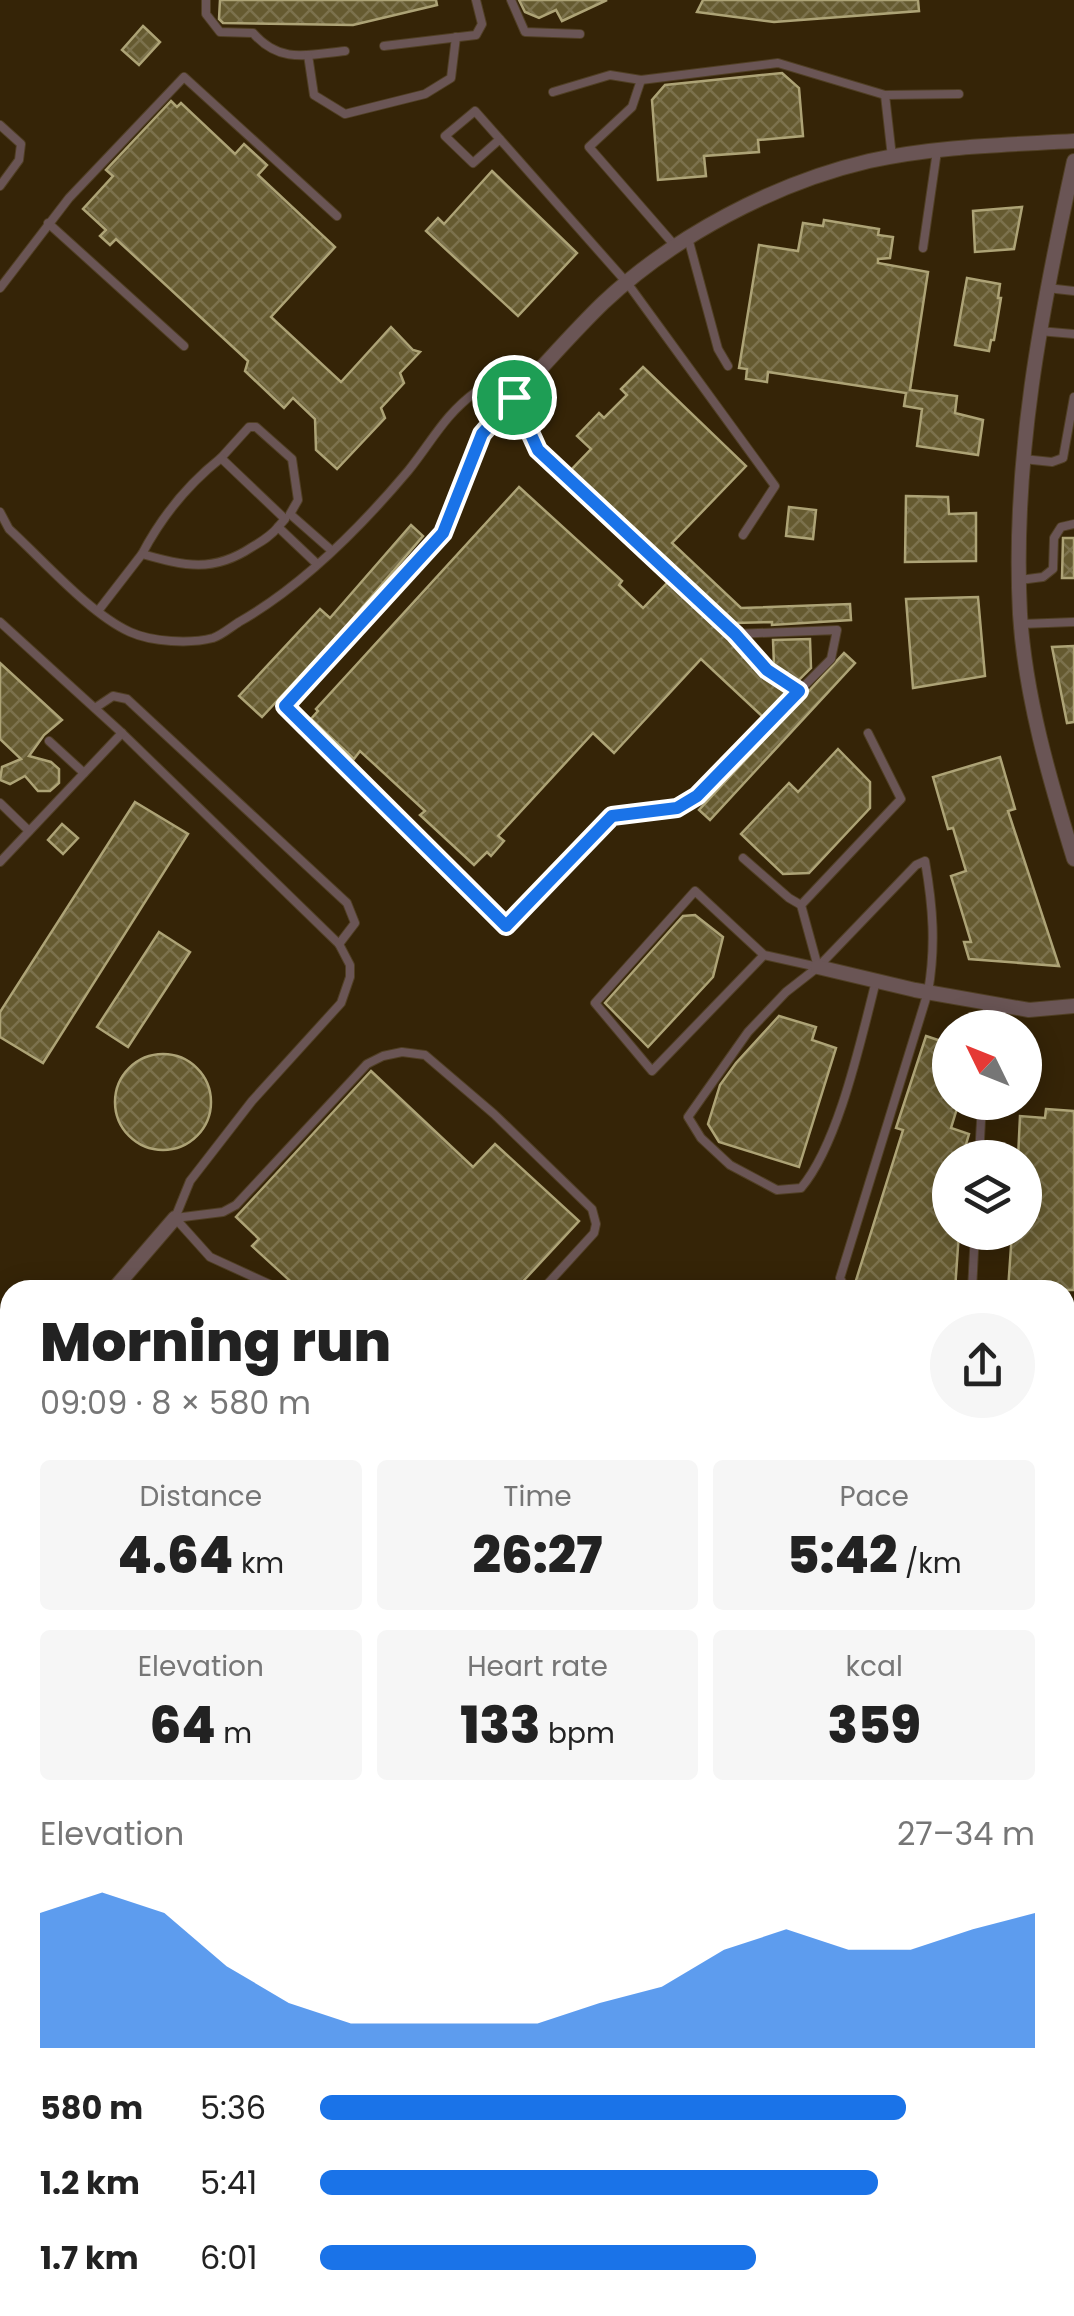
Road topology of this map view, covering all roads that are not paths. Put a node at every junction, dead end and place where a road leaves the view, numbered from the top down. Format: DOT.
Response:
graph roads {
  1 [pos="206,0"];
  2 [pos="476,0"];
  3 [pos="512,0"];
  4 [pos="580,34"];
  5 [pos="456,37"];
  6 [pos="384,46"];
  7 [pos="345,51"];
  8 [pos="308,54"];
  9 [pos="641,80"];
  10 [pos="553,92"];
  11 [pos="885,94"];
  12 [pos="959,94"];
  13 [pos="0,125"];
  14 [pos="500,139"];
  15 [pos="1074,142"];
  16 [pos="937,151"];
  17 [pos="892,157"];
  18 [pos="1074,161"];
  19 [pos="4,175"];
  20 [pos="0,186"];
  21 [pos="337,216"];
  22 [pos="48,223"];
  23 [pos="682,242"];
  24 [pos="923,248"];
  25 [pos="628,284"];
  26 [pos="0,288"];
  27 [pos="1047,288"];
  28 [pos="1074,291"];
  29 [pos="1039,331"];
  30 [pos="1073,332"];
  31 [pos="184,346"];
  32 [pos="728,366"];
  33 [pos="514,397"];
  34 [pos="1074,398"];
  35 [pos="1062,458"];
  36 [pos="220,459"];
  37 [pos="1024,459"];
  38 [pos="1074,460"];
  39 [pos="0,512"];
  40 [pos="284,520"];
  41 [pos="1074,524"];
  42 [pos="743,535"];
  43 [pos="331,550"];
  44 [pos="142,554"];
  45 [pos="317,564"];
  46 [pos="1020,580"];
  47 [pos="98,611"];
  48 [pos="0,622"];
  49 [pos="1074,622"];
  50 [pos="1021,624"];
  51 [pos="735,634"];
  52 [pos="799,691"];
  53 [pos="95,708"];
  54 [pos="122,733"];
  55 [pos="868,733"];
  56 [pos="49,741"];
  57 [pos="84,773"];
  58 [pos="0,803"];
  59 [pos="29,831"];
  60 [pos="743,858"];
  61 [pos="1074,860"];
  62 [pos="0,862"];
  63 [pos="801,905"];
  64 [pos="339,944"];
  65 [pos="764,955"];
  66 [pos="818,967"];
  67 [pos="876,981"];
  68 [pos="928,992"];
  69 [pos="988,1003"];
  70 [pos="1074,1006"];
  71 [pos="987,1010"];
  72 [pos="175,1218"];
  73 [pos="974,1250"];
  74 [pos="122,1280"];
  75 [pos="260,1280"];
  76 [pos="551,1280"];
  77 [pos="841,1280"];
  78 [pos="973,1280"];
  1 -- 8 [label="lane"];
  2 -- 5 [label="lane"];
  3 -- 4 [label="lane"];
  5 -- 6 [label="lane"];
  5 -- 8 [label="lane"];
  7 -- 8 [label="lane"];
  9 -- 10 [label="lane"];
  9 -- 11 [label="lane"];
  9 -- 23 [label="lane"];
  11 -- 12 [label="lane"];
  11 -- 17 [label="lane"];
  13 -- 19 [label="lane"];
  14 -- 14 [label="lane"];
  14 -- 25 [label="lane"];
  15 -- 16 [label="street"];
  16 -- 17 [label="street"];
  16 -- 24 [label="lane"];
  17 -- 23 [label="street"];
  18 -- 27 [label="street"];
  19 -- 20 [label="lane"];
  21 -- 22 [label="lane"];
  22 -- 26 [label="lane"];
  22 -- 31 [label="lane"];
  23 -- 25 [label="street"];
  23 -- 32 [label="lane"];
  25 -- 33 [label="street"];
  25 -- 42 [label="lane"];
  27 -- 28 [label="lane"];
  27 -- 29 [label="street"];
  29 -- 30 [label="lane"];
  29 -- 37 [label="street"];
  33 -- 43 [label="lane"];
  33 -- 51 [label="lane"];
  33 -- 52 [label="lane"];
  34 -- 35 [label="lane"];
  35 -- 37 [label="lane"];
  35 -- 38 [label="lane"];
  36 -- 40 [label="lane"];
  36 -- 40 [label="lane"];
  36 -- 44 [label="lane"];
  37 -- 46 [label="street"];
  39 -- 47 [label="lane"];
  40 -- 43 [label="lane"];
  40 -- 44 [label="lane"];
  40 -- 45 [label="lane"];
  41 -- 46 [label="lane"];
  43 -- 45 [label="lane"];
  44 -- 47 [label="lane"];
  45 -- 47 [label="lane"];
  46 -- 50 [label="street"];
  48 -- 53 [label="lane"];
  49 -- 50 [label="lane"];
  50 -- 61 [label="street"];
  51 -- 52 [label="lane"];
  51 -- 52 [label="lane"];
  53 -- 54 [label="lane"];
  53 -- 64 [label="lane"];
  54 -- 57 [label="lane"];
  54 -- 64 [label="lane"];
  55 -- 63 [label="lane"];
  56 -- 57 [label="lane"];
  57 -- 59 [label="lane"];
  58 -- 59 [label="lane"];
  59 -- 62 [label="lane"];
  60 -- 63 [label="lane"];
  63 -- 66 [label="lane"];
  64 -- 72 [label="lane"];
  65 -- 65 [label="lane"];
  65 -- 66 [label="lane"];
  66 -- 67 [label="street"];
  66 -- 67 [label="lane"];
  66 -- 68 [label="lane"];
  67 -- 68 [label="street"];
  68 -- 69 [label="street"];
  68 -- 77 [label="lane"];
  69 -- 70 [label="street"];
  69 -- 71 [label="lane"];
  72 -- 74 [label="street"];
  72 -- 75 [label="lane"];
  72 -- 76 [label="lane"];
  73 -- 78 [label="lane"];
}
